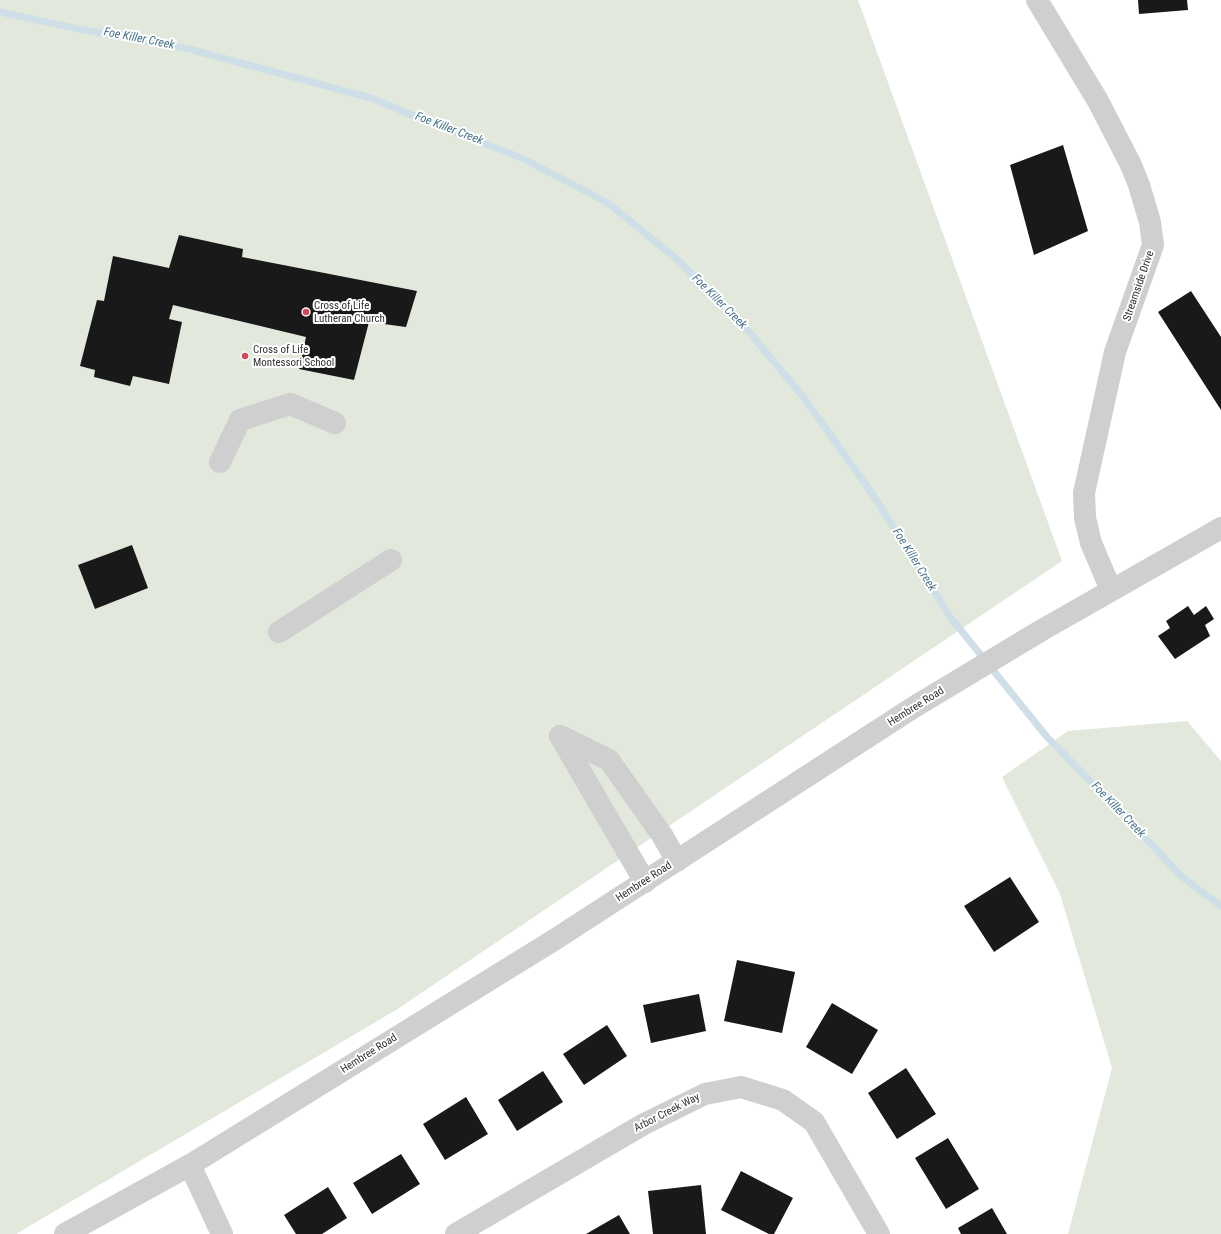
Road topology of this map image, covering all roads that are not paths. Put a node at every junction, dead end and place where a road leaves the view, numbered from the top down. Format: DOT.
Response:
graph roads {
  1 [pos="1037,0"];
  2 [pos="334,423"];
  3 [pos="220,462"];
  4 [pos="1221,528"];
  5 [pos="391,560"];
  6 [pos="1111,590"];
  7 [pos="279,632"];
  8 [pos="677,861"];
  9 [pos="645,882"];
  10 [pos="190,1165"];
  11 [pos="65,1234"];
  12 [pos="222,1234"];
  13 [pos="456,1234"];
  14 [pos="879,1234"];
  1 -- 6 [label="street, Streamside Drive"];
  2 -- 3 [label="street"];
  4 -- 6 [label="street, Hembree Road"];
  5 -- 7 [label="street"];
  6 -- 8 [label="street, Hembree Road"];
  8 -- 9 [label="street, Hembree Road"];
  8 -- 9 [label="street"];
  9 -- 10 [label="street, Hembree Road"];
  10 -- 11 [label="street, Hembree Road"];
  10 -- 12 [label="street"];
  13 -- 14 [label="street, Arbor Creek Way"];
}
